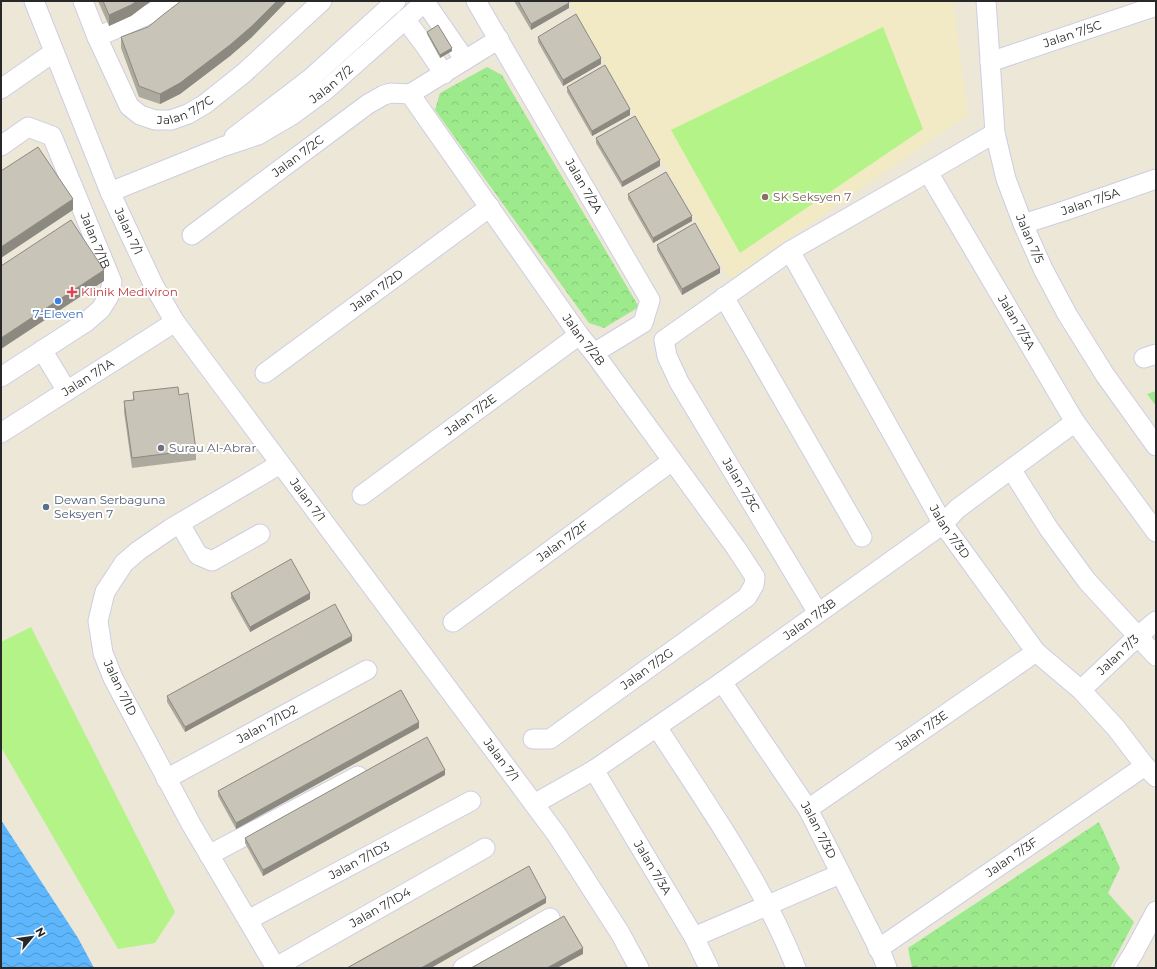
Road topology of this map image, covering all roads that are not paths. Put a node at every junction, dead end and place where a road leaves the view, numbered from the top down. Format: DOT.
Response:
graph roads {
  1 [pos="34,1"];
  2 [pos="83,1"];
  3 [pos="170,1"];
  4 [pos="322,1"];
  5 [pos="396,1"];
  6 [pos="425,1"];
  7 [pos="476,1"];
  8 [pos="986,1"];
  9 [pos="1156,6"];
  10 [pos="405,19"];
  11 [pos="97,37"];
  12 [pos="499,39"];
  13 [pos="54,52"];
  14 [pos="465,60"];
  15 [pos="990,62"];
  16 [pos="444,74"];
  17 [pos="1,88"];
  18 [pos="410,94"];
  19 [pos="995,133"];
  20 [pos="1,146"];
  21 [pos="222,147"];
  22 [pos="928,172"];
  23 [pos="1156,179"];
  24 [pos="110,192"];
  25 [pos="490,207"];
  26 [pos="1024,224"];
  27 [pos="192,235"];
  28 [pos="790,251"];
  29 [pos="724,297"];
  30 [pos="174,322"];
  31 [pos="580,335"];
  32 [pos="42,350"];
  33 [pos="594,353"];
  34 [pos="265,374"];
  35 [pos="1,377"];
  36 [pos="67,391"];
  37 [pos="1075,422"];
  38 [pos="1,433"];
  39 [pos="1156,446"];
  40 [pos="672,461"];
  41 [pos="280,464"];
  42 [pos="1011,469"];
  43 [pos="362,495"];
  44 [pos="180,524"];
  45 [pos="943,524"];
  46 [pos="1156,532"];
  47 [pos="260,534"];
  48 [pos="862,537"];
  49 [pos="754,585"];
  50 [pos="818,613"];
  51 [pos="1156,621"];
  52 [pos="453,622"];
  53 [pos="1137,636"];
  54 [pos="1036,652"];
  55 [pos="1156,656"];
  56 [pos="367,670"];
  57 [pos="722,682"];
  58 [pos="1081,690"];
  59 [pos="657,727"];
  60 [pos="533,739"];
  61 [pos="372,769"];
  62 [pos="594,770"];
  63 [pos="1150,771"];
  64 [pos="166,779"];
  65 [pos="471,801"];
  66 [pos="534,804"];
  67 [pos="808,809"];
  68 [pos="485,848"];
  69 [pos="209,855"];
  70 [pos="840,874"];
  71 [pos="768,905"];
  72 [pos="1156,911"];
  73 [pos="550,918"];
  74 [pos="248,920"];
  75 [pos="694,937"];
  76 [pos="878,949"];
  77 [pos="276,967"];
  78 [pos="463,968"];
  79 [pos="639,968"];
  80 [pos="709,968"];
  81 [pos="796,968"];
  82 [pos="887,968"];
  83 [pos="1124,968"];
  1 -- 13 [label="street, Jalan 7/1"];
  2 -- 11 [label="street, Jalan 7/7C"];
  3 -- 11 [label="street"];
  4 -- 11 [label="street, Jalan 7/7C"];
  5 -- 21 [label="street, Jalan 7/2"];
  6 -- 10 [label="street, Jalan 7/2"];
  6 -- 14 [label="street"];
  7 -- 12 [label="street, Jalan 7/2A"];
  8 -- 15 [label="street, Jalan 7/5"];
  9 -- 15 [label="street, Jalan 7/5C"];
  10 -- 16 [label="street"];
  10 -- 21 [label="street, Jalan 7/2"];
  12 -- 14 [label="street"];
  12 -- 33 [label="street, Jalan 7/2A"];
  13 -- 17 [label="street"];
  13 -- 24 [label="street, Jalan 7/1"];
  14 -- 16 [label="street"];
  15 -- 19 [label="street, Jalan 7/5"];
  16 -- 18 [label="street"];
  18 -- 25 [label="street, Jalan 7/2B"];
  18 -- 27 [label="street, Jalan 7/2C"];
  19 -- 22 [label="street"];
  19 -- 26 [label="street, Jalan 7/5"];
  20 -- 32 [label="street, Jalan 7/1B"];
  21 -- 24 [label="street, Jalan 7/2"];
  22 -- 28 [label="street"];
  22 -- 37 [label="street, Jalan 7/3A"];
  23 -- 26 [label="street, Jalan 7/5A"];
  24 -- 30 [label="street, Jalan 7/1"];
  25 -- 31 [label="street, Jalan 7/2B"];
  25 -- 34 [label="street, Jalan 7/2D"];
  26 -- 39 [label="street, Jalan 7/5"];
  28 -- 29 [label="street"];
  28 -- 45 [label="street, Jalan 7/3D"];
  29 -- 48 [label="street"];
  29 -- 50 [label="street, Jalan 7/3C"];
  30 -- 36 [label="street, Jalan 7/1A"];
  30 -- 41 [label="street, Jalan 7/1"];
  31 -- 33 [label="street, Jalan 7/2B"];
  31 -- 43 [label="street, Jalan 7/2E"];
  32 -- 35 [label="street, Jalan 7/1B"];
  32 -- 36 [label="street"];
  33 -- 40 [label="street, Jalan 7/2B"];
  36 -- 38 [label="street, Jalan 7/1A"];
  37 -- 42 [label="street, Jalan 7/3B"];
  37 -- 46 [label="street, Jalan 7/3A"];
  40 -- 49 [label="street, Jalan 7/2B"];
  40 -- 52 [label="street, Jalan 7/2F"];
  41 -- 44 [label="street, Jalan 7/1D"];
  41 -- 66 [label="street, Jalan 7/1"];
  42 -- 45 [label="street, Jalan 7/3B"];
  42 -- 53 [label="street"];
  44 -- 47 [label="street"];
  44 -- 64 [label="street, Jalan 7/1D"];
  45 -- 50 [label="street, Jalan 7/3B"];
  45 -- 54 [label="street, Jalan 7/3D"];
  49 -- 60 [label="street, Jalan 7/2G"];
  50 -- 57 [label="street, Jalan 7/3B"];
  51 -- 53 [label="street, Jalan 7/3"];
  53 -- 55 [label="street"];
  53 -- 58 [label="street, Jalan 7/3"];
  54 -- 58 [label="street, Jalan 7/3D"];
  54 -- 67 [label="street, Jalan 7/3E"];
  56 -- 64 [label="street, Jalan 7/1D2"];
  57 -- 59 [label="street, Jalan 7/3B"];
  57 -- 67 [label="street, Jalan 7/3D"];
  58 -- 63 [label="street, Jalan 7/3D"];
  59 -- 62 [label="street, Jalan 7/3B"];
  59 -- 71 [label="street"];
  61 -- 69 [label="street"];
  62 -- 66 [label="street, Jalan 7/3B"];
  62 -- 75 [label="street, Jalan 7/3A"];
  63 -- 76 [label="street, Jalan 7/3F"];
  64 -- 69 [label="street, Jalan 7/1D"];
  65 -- 74 [label="street, Jalan 7/1D3"];
  66 -- 79 [label="street, Jalan 7/1"];
  67 -- 70 [label="street, Jalan 7/3D"];
  68 -- 77 [label="street, Jalan 7/1D4"];
  69 -- 74 [label="street, Jalan 7/1D"];
  70 -- 71 [label="street"];
  70 -- 76 [label="street, Jalan 7/3D"];
  71 -- 75 [label="street"];
  71 -- 81 [label="street"];
  72 -- 83 [label="street"];
  73 -- 78 [label="street"];
  74 -- 77 [label="street, Jalan 7/1D"];
  75 -- 80 [label="street, Jalan 7/3A"];
  76 -- 82 [label="street, Jalan 7/3D"];
}
